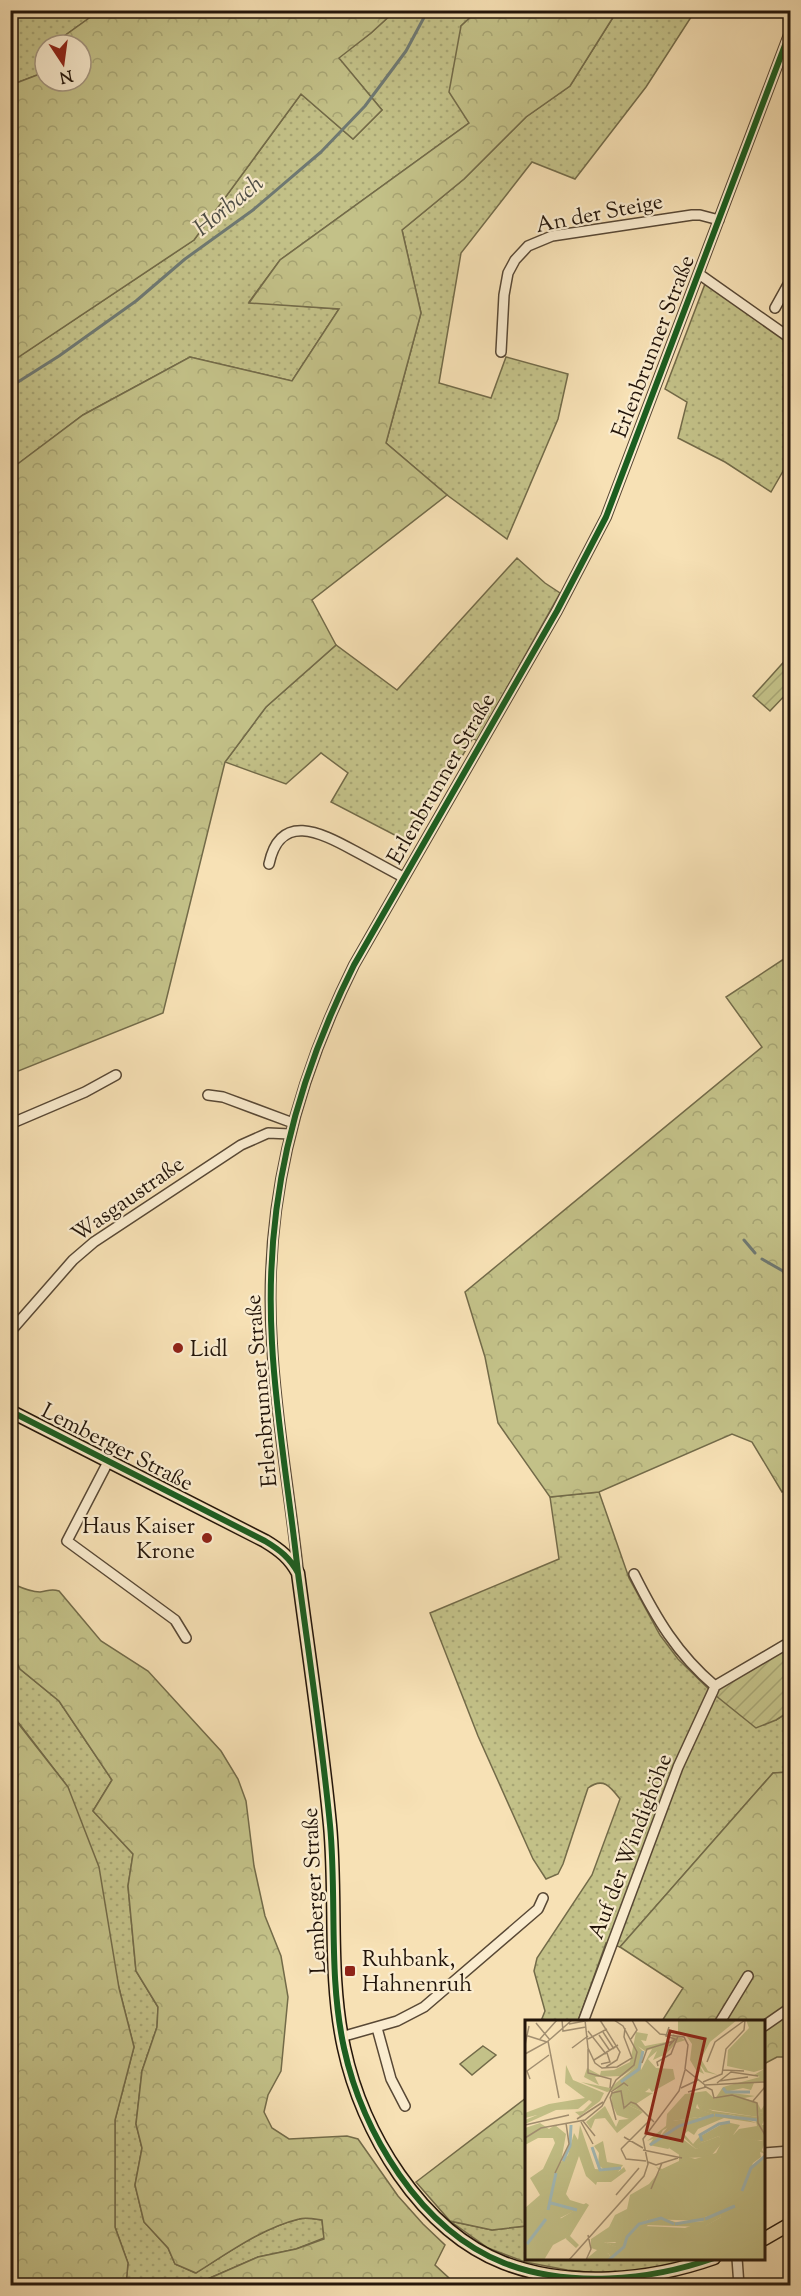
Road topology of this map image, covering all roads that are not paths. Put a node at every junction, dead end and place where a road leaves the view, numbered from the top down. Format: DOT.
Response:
graph roads {
  1 [pos="790,32"];
  2 [pos="719,220"];
  3 [pos="699,273"];
  4 [pos="790,281"];
  5 [pos="775,308"];
  6 [pos="790,338"];
  7 [pos="501,352"];
  8 [pos="269,864"];
  9 [pos="403,878"];
  10 [pos="116,1075"];
  11 [pos="207,1095"];
  12 [pos="292,1123"];
  13 [pos="10,1124"];
  14 [pos="290,1134"];
  15 [pos="10,1332"];
  16 [pos="10,1411"];
  17 [pos="108,1462"];
  18 [pos="294,1532"];
  19 [pos="282,1551"];
  20 [pos="298,1573"];
  21 [pos="634,1574"];
  22 [pos="186,1638"];
  23 [pos="790,1642"];
  24 [pos="715,1686"];
  25 [pos="543,1898"];
  26 [pos="748,1976"];
  27 [pos="790,2008"];
  28 [pos="584,2020"];
  29 [pos="721,2020"];
  30 [pos="765,2024"];
  31 [pos="377,2028"];
  32 [pos="341,2037"];
  33 [pos="405,2106"];
  34 [pos="790,2151"];
  35 [pos="765,2153"];
  36 [pos="790,2224"];
  37 [pos="765,2238"];
  38 [pos="708,2260"];
  39 [pos="736,2260"];
  40 [pos="739,2286"];
  1 -- 2 [label="street, Erlenbrunner Straße"];
  2 -- 3 [label="street, Erlenbrunner Straße"];
  2 -- 7 [label="street, An der Steige"];
  3 -- 6 [label="street"];
  3 -- 9 [label="street, Erlenbrunner Straße"];
  4 -- 5 [label="street"];
  8 -- 9 [label="street, Erlenbrunner Straße"];
  9 -- 12 [label="street, Erlenbrunner Straße"];
  10 -- 13 [label="street"];
  11 -- 12 [label="street"];
  12 -- 14 [label="street, Erlenbrunner Straße"];
  14 -- 15 [label="street, Wasgaustraße"];
  14 -- 18 [label="street, Erlenbrunner Straße"];
  16 -- 17 [label="main road, Lemberger Straße"];
  17 -- 19 [label="main road, Lemberger Straße"];
  17 -- 22 [label="street, Lemberger Straße"];
  18 -- 19 [label="street"];
  18 -- 20 [label="street, Erlenbrunner Straße"];
  19 -- 20 [label="main road, Lemberger Straße"];
  20 -- 32 [label="main road, Lemberger Straße"];
  21 -- 24 [label="street"];
  23 -- 24 [label="street"];
  24 -- 28 [label="street, Auf der Windighöhe"];
  25 -- 31 [label="street"];
  26 -- 29 [label="street"];
  27 -- 30 [label="street"];
  31 -- 32 [label="street"];
  31 -- 33 [label="street"];
  32 -- 38 [label="main road, Lemberger Straße"];
  34 -- 35 [label="street"];
  36 -- 37 [label="main road"];
  39 -- 40 [label="street"];
}
